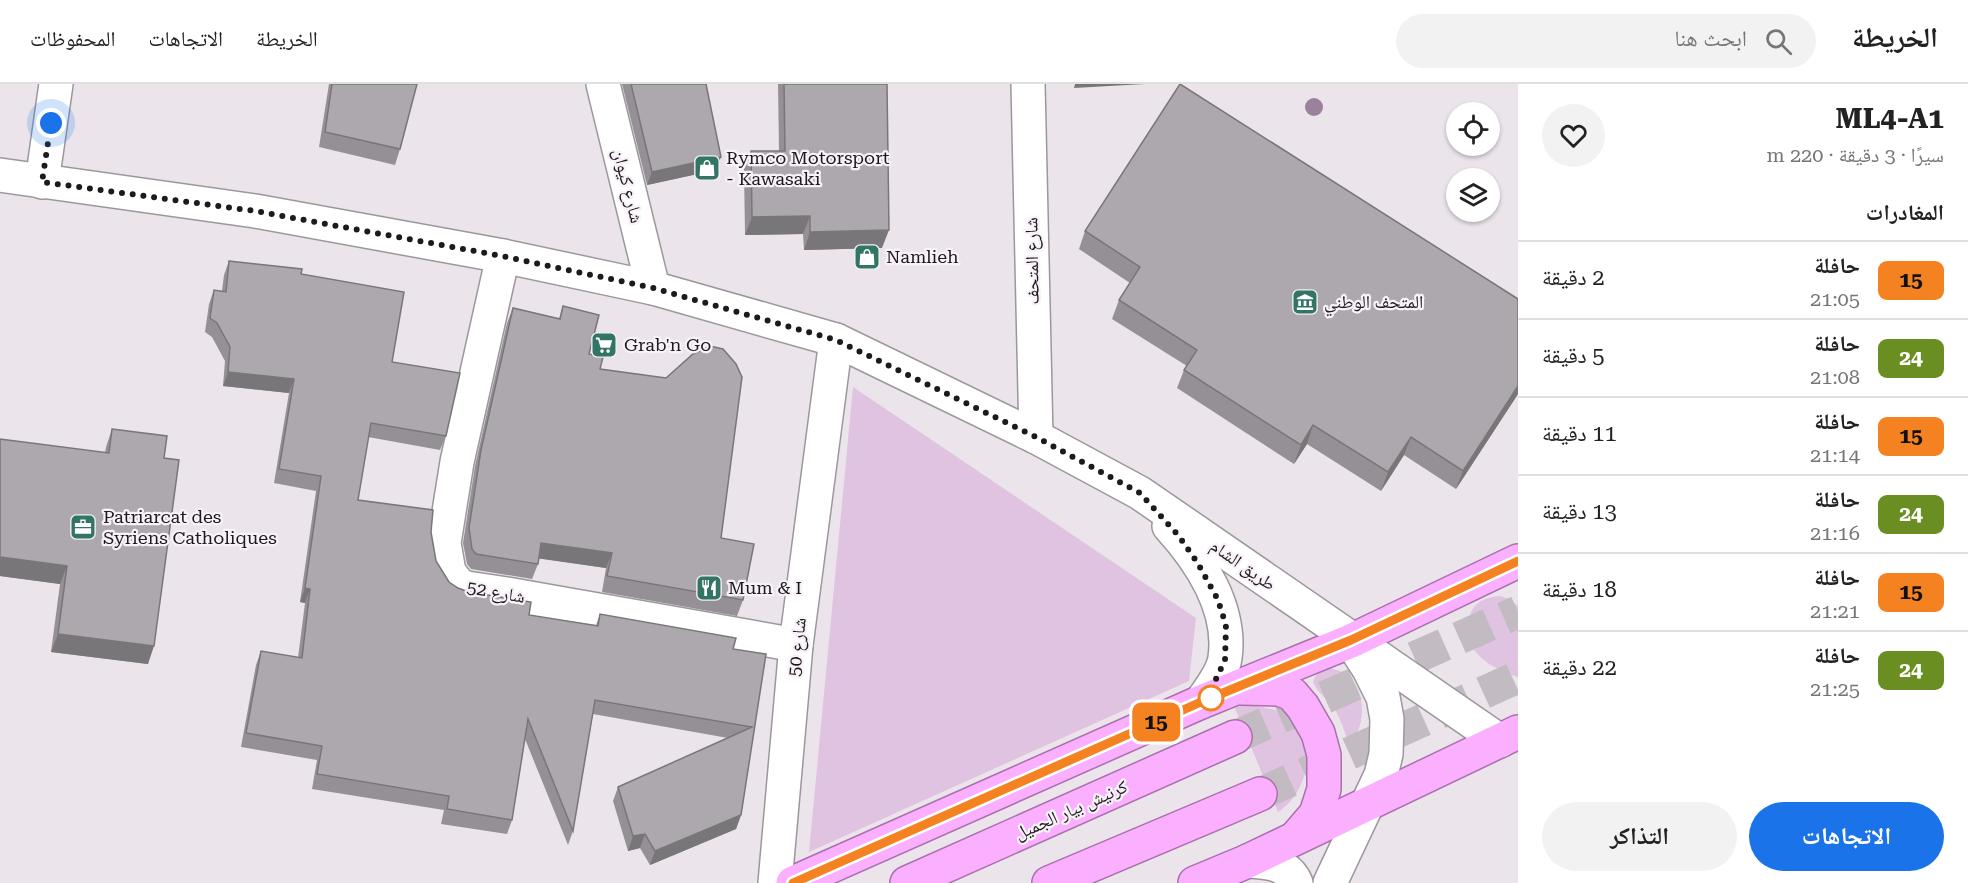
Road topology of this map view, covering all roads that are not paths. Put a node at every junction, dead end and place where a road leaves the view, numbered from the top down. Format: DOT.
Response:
graph roads {
  1 [pos="56,84"];
  2 [pos="603,84"];
  3 [pos="1028,84"];
  4 [pos="0,175"];
  5 [pos="42,182"];
  6 [pos="502,256"];
  7 [pos="653,288"];
  8 [pos="836,340"];
  9 [pos="1036,437"];
  10 [pos="1140,493"];
  11 [pos="1518,561"];
  12 [pos="1351,640"];
  13 [pos="796,645"];
  14 [pos="1237,688"];
  15 [pos="1201,702"];
  16 [pos="1235,737"];
  17 [pos="1513,743"];
  18 [pos="1260,794"];
  19 [pos="1367,803"];
  20 [pos="1296,837"];
  21 [pos="1248,861"];
  22 [pos="775,883"];
  23 [pos="793,883"];
  24 [pos="907,883"];
  25 [pos="1049,883"];
  26 [pos="1195,883"];
  27 [pos="1296,883"];
  28 [pos="1330,883"];
  1 -- 5 [label="street"];
  2 -- 7 [label="street, شارع كيوان"];
  3 -- 9 [label="street, شارع المتحف"];
  4 -- 5 [label="street, طريق الشام"];
  5 -- 6 [label="street, طريق الشام"];
  6 -- 7 [label="street, طريق الشام"];
  6 -- 13 [label="street, شارع 52"];
  7 -- 8 [label="street, طريق الشام"];
  8 -- 9 [label="street, طريق الشام"];
  8 -- 13 [label="street, شارع 50"];
  9 -- 10 [label="street, طريق الشام"];
  10 -- 12 [label="street, طريق الشام"];
  10 -- 15 [label="street"];
  11 -- 12 [label="highway"];
  12 -- 14 [label="highway"];
  12 -- 17 [label="street, طريق الشام"];
  12 -- 19 [label="street"];
  13 -- 22 [label="street, شارع 50"];
  14 -- 15 [label="highway"];
  14 -- 20 [label="highway"];
  15 -- 23 [label="highway"];
  16 -- 24 [label="highway, كرنيش بيار الجميل"];
  17 -- 19 [label="highway"];
  18 -- 25 [label="highway"];
  19 -- 20 [label="highway"];
  19 -- 28 [label="street"];
  20 -- 21 [label="highway"];
  21 -- 26 [label="highway"];
  21 -- 27 [label="street"];
}
